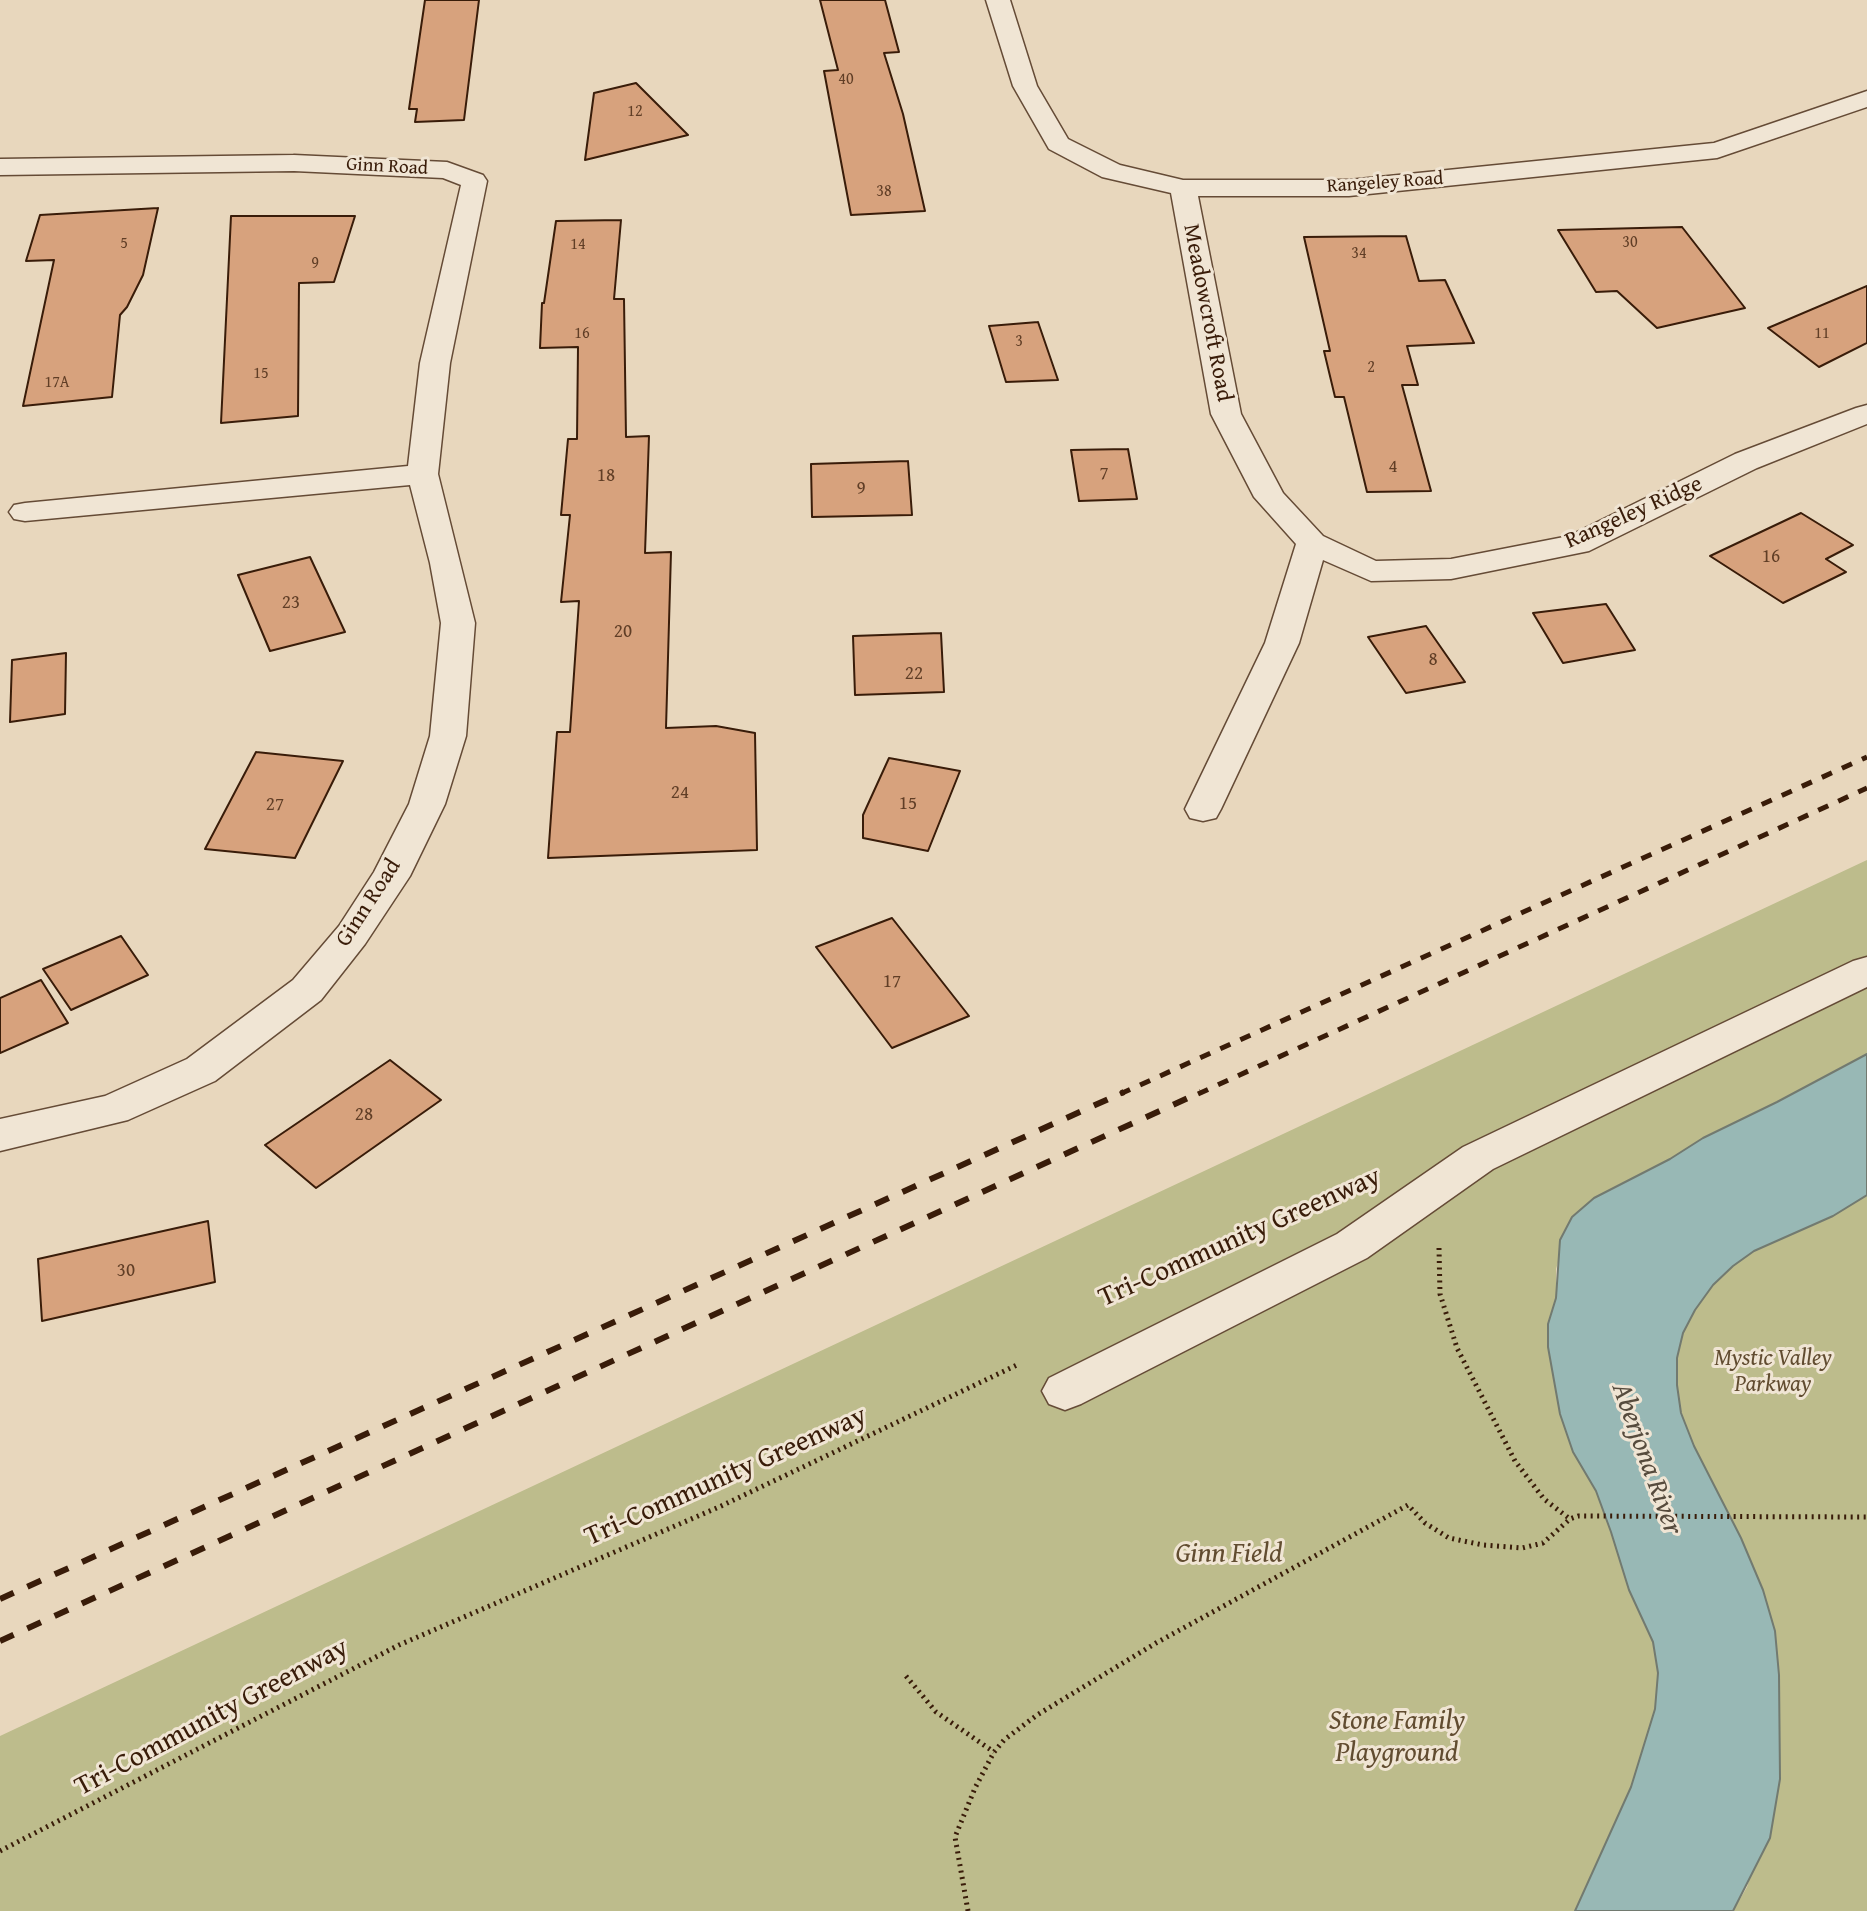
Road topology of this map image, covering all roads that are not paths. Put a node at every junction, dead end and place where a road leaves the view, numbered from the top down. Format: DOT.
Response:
graph roads {
  1 [pos="998,0"];
  2 [pos="1867,98"];
  3 [pos="0,167"];
  4 [pos="1183,188"];
  5 [pos="1867,414"];
  6 [pos="423,474"];
  7 [pos="25,512"];
  8 [pos="1312,543"];
  9 [pos="1203,809"];
  10 [pos="1867,971"];
  11 [pos="0,1135"];
  12 [pos="1065,1391"];
  1 -- 4 [label="street, Rangeley Road"];
  2 -- 4 [label="street, Rangeley Road"];
  3 -- 6 [label="street, Ginn Road"];
  4 -- 8 [label="street, Meadowcroft Road"];
  5 -- 8 [label="street, Rangeley Ridge"];
  6 -- 7 [label="street"];
  6 -- 11 [label="street, Ginn Road"];
  8 -- 9 [label="street"];
  10 -- 12 [label="street"];
}
